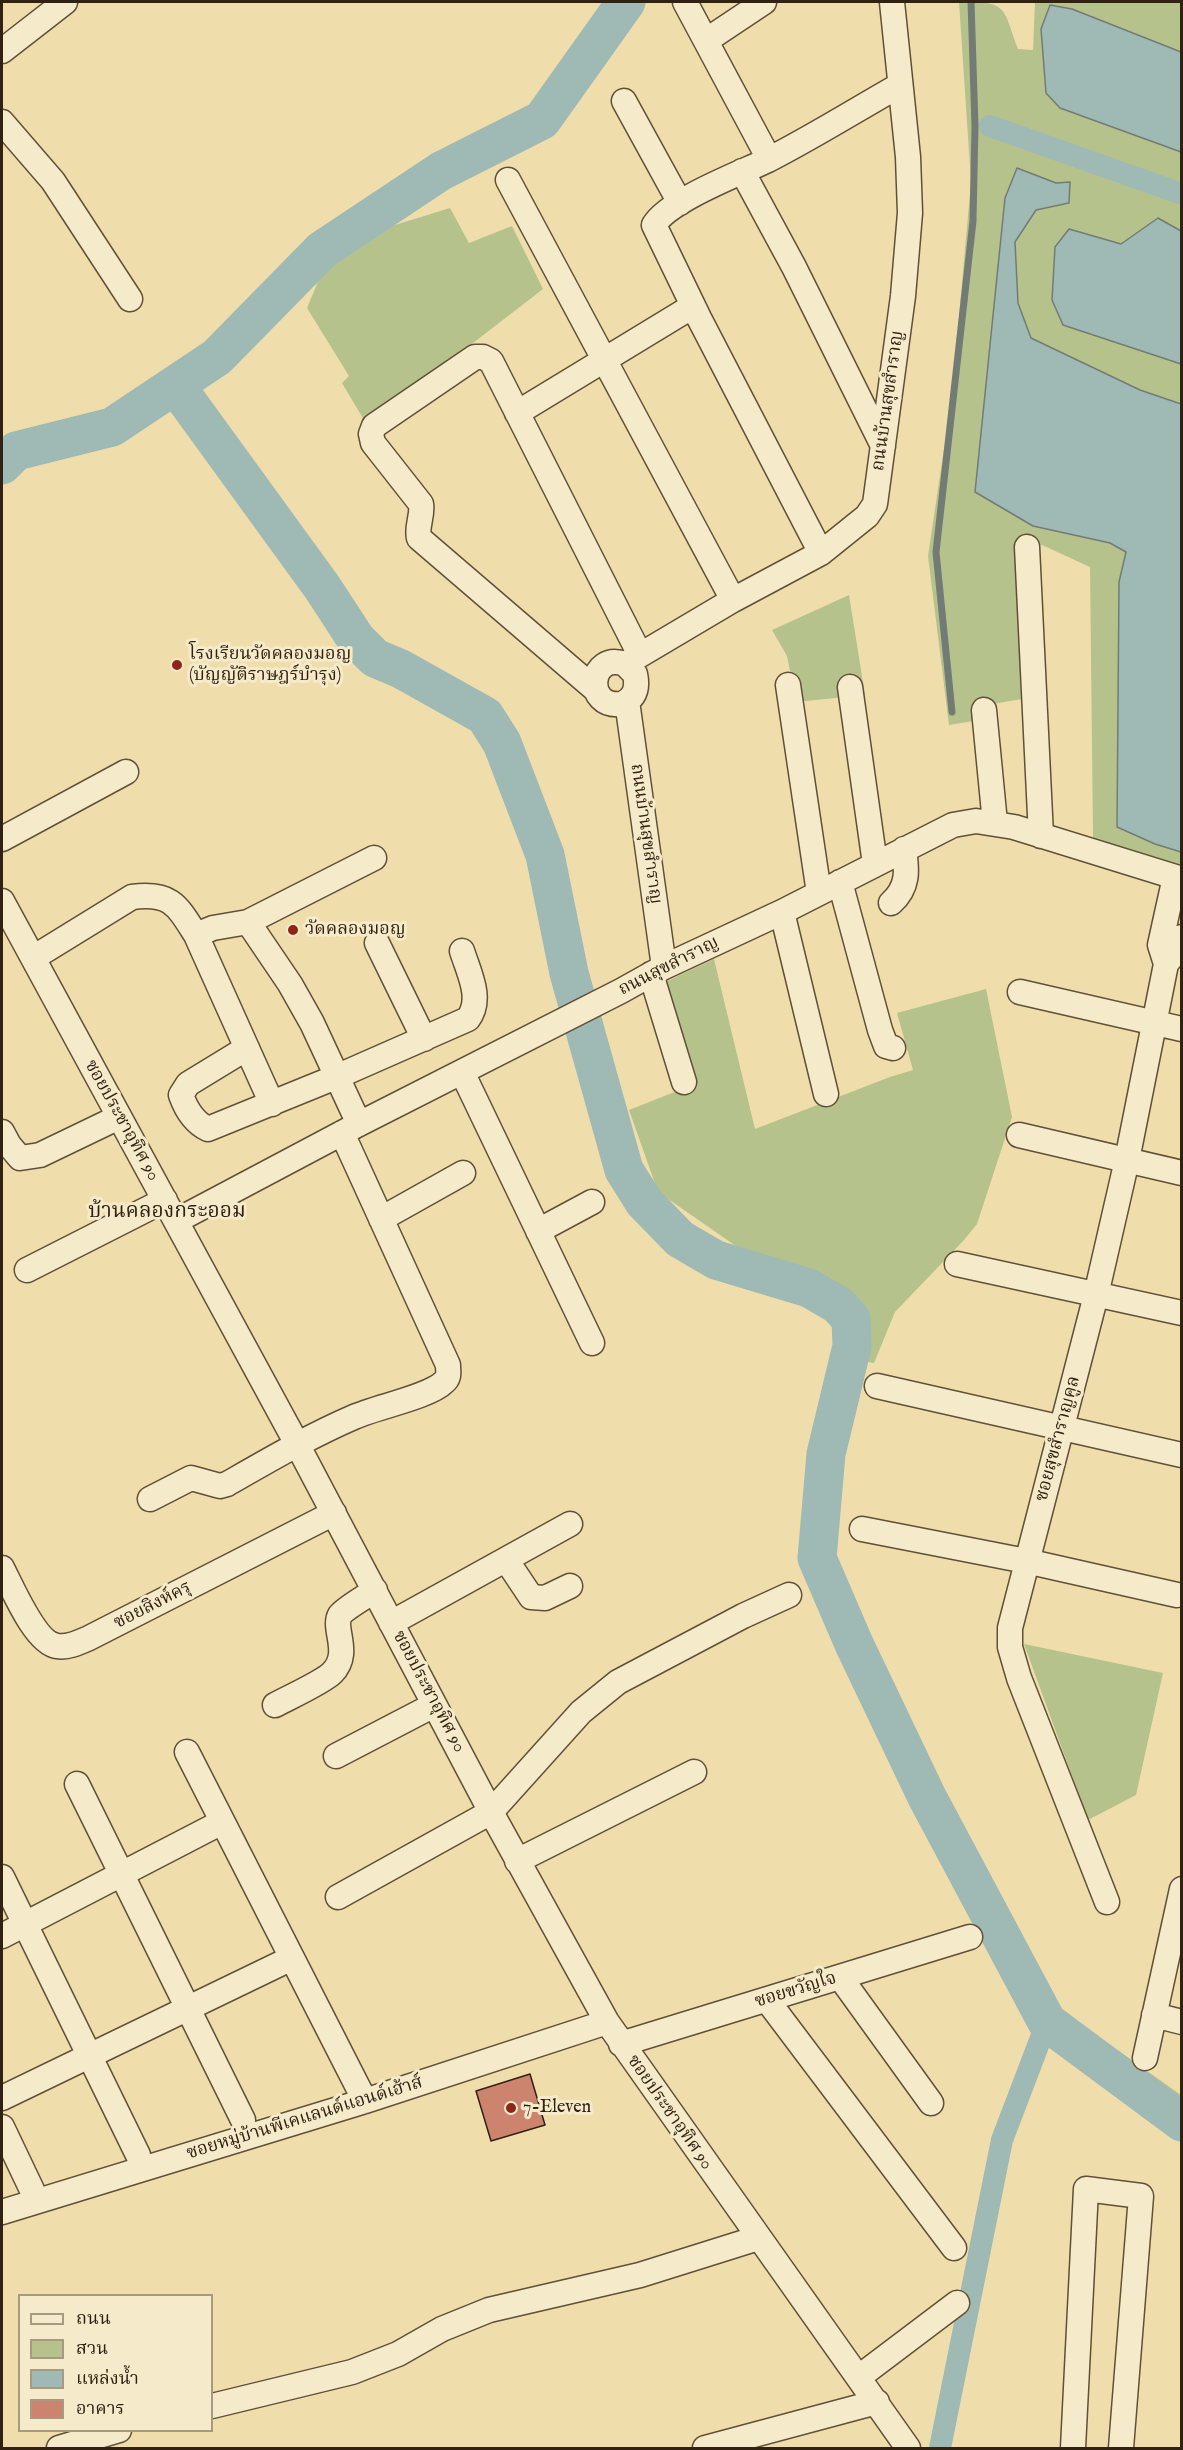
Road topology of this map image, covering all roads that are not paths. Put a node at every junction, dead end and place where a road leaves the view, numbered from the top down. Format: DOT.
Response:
graph roads {
  1 [pos="65,2"];
  2 [pos="685,2"];
  3 [pos="764,2"];
  4 [pos="892,2"];
  5 [pos="707,40"];
  6 [pos="2,51"];
  7 [pos="900,85"];
  8 [pos="624,101"];
  9 [pos="2,122"];
  10 [pos="769,159"];
  11 [pos="742,171"];
  12 [pos="508,180"];
  13 [pos="681,203"];
  14 [pos="130,298"];
  15 [pos="693,306"];
  16 [pos="606,360"];
  17 [pos="517,412"];
  18 [pos="883,446"];
  19 [pos="1027,547"];
  20 [pos="821,554"];
  21 [pos="733,600"];
  22 [pos="633,659"];
  23 [pos="788,685"];
  24 [pos="850,687"];
  25 [pos="596,690"];
  26 [pos="627,701"];
  27 [pos="984,710"];
  28 [pos="126,772"];
  29 [pos="995,823"];
  30 [pos="1041,836"];
  31 [pos="2,839"];
  32 [pos="904,849"];
  33 [pos="374,858"];
  34 [pos="875,864"];
  35 [pos="1178,878"];
  36 [pos="840,882"];
  37 [pos="819,894"];
  38 [pos="2,901"];
  39 [pos="891,903"];
  40 [pos="782,912"];
  41 [pos="248,922"];
  42 [pos="196,935"];
  43 [pos="1182,937"];
  44 [pos="377,943"];
  45 [pos="462,951"];
  46 [pos="33,958"];
  47 [pos="1166,964"];
  48 [pos="657,970"];
  49 [pos="1020,992"];
  50 [pos="1155,1023"];
  51 [pos="1182,1029"];
  52 [pos="424,1039"];
  53 [pos="247,1048"];
  54 [pos="893,1048"];
  55 [pos="462,1072"];
  56 [pos="336,1077"];
  57 [pos="684,1082"];
  58 [pos="826,1094"];
  59 [pos="272,1104"];
  60 [pos="119,1117"];
  61 [pos="351,1129"];
  62 [pos="2,1132"];
  63 [pos="1018,1135"];
  64 [pos="1127,1161"];
  65 [pos="463,1173"];
  66 [pos="1182,1173"];
  67 [pos="592,1202"];
  68 [pos="171,1210"];
  69 [pos="381,1219"];
  70 [pos="538,1231"];
  71 [pos="957,1264"];
  72 [pos="27,1270"];
  73 [pos="1096,1295"];
  74 [pos="1182,1313"];
  75 [pos="592,1343"];
  76 [pos="877,1386"];
  77 [pos="1063,1428"];
  78 [pos="297,1444"];
  79 [pos="1182,1455"];
  80 [pos="150,1499"];
  81 [pos="334,1513"];
  82 [pos="570,1524"];
  83 [pos="862,1529"];
  84 [pos="507,1561"];
  85 [pos="1026,1561"];
  86 [pos="2,1568"];
  87 [pos="570,1586"];
  88 [pos="375,1590"];
  89 [pos="789,1595"];
  90 [pos="1177,1595"];
  91 [pos="391,1623"];
  92 [pos="275,1705"];
  93 [pos="434,1705"];
  94 [pos="187,1752"];
  95 [pos="336,1756"];
  96 [pos="694,1772"];
  97 [pos="77,1784"];
  98 [pos="491,1812"];
  99 [pos="222,1822"];
  100 [pos="517,1861"];
  101 [pos="122,1875"];
  102 [pos="2,1877"];
  103 [pos="338,1897"];
  104 [pos="1107,1902"];
  105 [pos="1180,1902"];
  106 [pos="25,1925"];
  107 [pos="2,1936"];
  108 [pos="970,1937"];
  109 [pos="292,1958"];
  110 [pos="840,1977"];
  111 [pos="767,2000"];
  112 [pos="188,2009"];
  113 [pos="1154,2015"];
  114 [pos="607,2022"];
  115 [pos="1182,2022"];
  116 [pos="621,2044"];
  117 [pos="89,2056"];
  118 [pos="1145,2058"];
  119 [pos="2,2098"];
  120 [pos="365,2101"];
  121 [pos="931,2103"];
  122 [pos="243,2120"];
  123 [pos="2,2127"];
  124 [pos="138,2156"];
  125 [pos="32,2190"];
  126 [pos="2,2212"];
  127 [pos="758,2238"];
  128 [pos="954,2248"];
  129 [pos="957,2303"];
  130 [pos="859,2377"];
  131 [pos="877,2402"];
  132 [pos="213,2406"];
  133 [pos="112,2432"];
  134 [pos="59,2448"];
  135 [pos="705,2448"];
  136 [pos="909,2448"];
  137 [pos="1073,2448"];
  138 [pos="1121,2448"];
  1 -- 6 [label="street"];
  2 -- 5 [label="street"];
  3 -- 5 [label="street"];
  4 -- 7 [label="street, ถนนบ้านสุขสำราญ"];
  5 -- 10 [label="street"];
  7 -- 10 [label="street"];
  7 -- 18 [label="street, ถนนบ้านสุขสำราญ"];
  8 -- 13 [label="street"];
  9 -- 14 [label="street"];
  10 -- 11 [label="street"];
  11 -- 13 [label="street"];
  11 -- 18 [label="street"];
  12 -- 16 [label="street"];
  13 -- 15 [label="street"];
  15 -- 16 [label="street"];
  15 -- 20 [label="street"];
  16 -- 17 [label="street"];
  16 -- 21 [label="street"];
  17 -- 22 [label="street"];
  17 -- 25 [label="street"];
  18 -- 20 [label="street, ถนนบ้านสุขสำราญ"];
  19 -- 30 [label="street"];
  20 -- 21 [label="street, ถนนบ้านสุขสำราญ"];
  21 -- 22 [label="street, ถนนบ้านสุขสำราญ"];
  22 -- 25 [label="street, ถนนบ้านสุขสำราญ"];
  22 -- 26 [label="street, ถนนบ้านสุขสำราญ"];
  23 -- 37 [label="street"];
  24 -- 34 [label="street"];
  25 -- 26 [label="street"];
  26 -- 48 [label="street, ถนนบ้านสุขสำราญ"];
  27 -- 29 [label="street"];
  28 -- 31 [label="street"];
  29 -- 30 [label="street, ถนนสุขสำราญ"];
  29 -- 32 [label="street, ถนนสุขสำราญ"];
  30 -- 35 [label="street, ถนนสุขสำราญ"];
  32 -- 34 [label="street, ถนนสุขสำราญ"];
  32 -- 39 [label="street"];
  33 -- 41 [label="street"];
  34 -- 36 [label="street, ถนนสุขสำราญ"];
  35 -- 47 [label="street, ซอยสุขสำราญคูล"];
  36 -- 37 [label="street, ถนนสุขสำราญ"];
  36 -- 54 [label="street"];
  37 -- 40 [label="street, ถนนสุขสำราญ"];
  38 -- 46 [label="street, ซอยประชาอุทิศ 90"];
  40 -- 48 [label="street, ถนนสุขสำราญ"];
  40 -- 58 [label="street"];
  41 -- 42 [label="street"];
  41 -- 56 [label="street"];
  42 -- 46 [label="street"];
  42 -- 53 [label="street"];
  43 -- 47 [label="street, ซอยสุขสำราญคูล"];
  44 -- 52 [label="street"];
  45 -- 52 [label="street"];
  46 -- 60 [label="street, ซอยประชาอุทิศ 90"];
  47 -- 50 [label="street, ซอยสุขสำราญคูล"];
  48 -- 55 [label="street, ถนนสุขสำราญ"];
  48 -- 57 [label="street, ถนนบ้านสุขสำราญ"];
  49 -- 50 [label="street"];
  50 -- 51 [label="street"];
  50 -- 64 [label="street, ซอยสุขสำราญคูล"];
  52 -- 56 [label="street"];
  53 -- 59 [label="street"];
  53 -- 59 [label="street"];
  55 -- 61 [label="street, ถนนสุขสำราญ"];
  55 -- 70 [label="street"];
  56 -- 59 [label="street"];
  56 -- 61 [label="street"];
  60 -- 62 [label="street"];
  60 -- 68 [label="street, ซอยประชาอุทิศ 90"];
  61 -- 68 [label="street, ถนนสุขสำราญ"];
  61 -- 69 [label="street"];
  63 -- 64 [label="street"];
  64 -- 66 [label="street"];
  64 -- 73 [label="street, ซอยสุขสำราญคูล"];
  65 -- 69 [label="street"];
  67 -- 70 [label="street"];
  68 -- 72 [label="street, ถนนสุขสำราญ"];
  68 -- 78 [label="street, ซอยประชาอุทิศ 90"];
  69 -- 78 [label="street"];
  70 -- 75 [label="street"];
  71 -- 73 [label="street"];
  73 -- 74 [label="street"];
  73 -- 77 [label="street, ซอยสุขสำราญคูล"];
  76 -- 77 [label="street"];
  77 -- 79 [label="street"];
  77 -- 85 [label="street, ซอยสุขสำราญคูล"];
  78 -- 80 [label="street"];
  78 -- 81 [label="street, ซอยประชาอุทิศ 90"];
  81 -- 86 [label="street, ซอยสิงห์ครุ"];
  81 -- 88 [label="street, ซอยประชาอุทิศ 90"];
  82 -- 84 [label="street"];
  83 -- 85 [label="street"];
  84 -- 87 [label="street"];
  84 -- 91 [label="street"];
  85 -- 90 [label="street"];
  85 -- 104 [label="street, ซอยสุขสำราญคูล"];
  88 -- 91 [label="street, ซอยประชาอุทิศ 90"];
  88 -- 92 [label="street"];
  89 -- 98 [label="street"];
  91 -- 93 [label="street, ซอยประชาอุทิศ 90"];
  93 -- 95 [label="street"];
  93 -- 98 [label="street, ซอยประชาอุทิศ 90"];
  94 -- 99 [label="street"];
  96 -- 100 [label="street"];
  97 -- 101 [label="street"];
  98 -- 100 [label="street, ซอยประชาอุทิศ 90"];
  98 -- 103 [label="street"];
  99 -- 101 [label="street"];
  99 -- 109 [label="street"];
  100 -- 114 [label="street, ซอยประชาอุทิศ 90"];
  101 -- 106 [label="street"];
  101 -- 112 [label="street"];
  102 -- 106 [label="street"];
  105 -- 113 [label="street"];
  106 -- 107 [label="street"];
  106 -- 117 [label="street"];
  108 -- 110 [label="street, ซอยขวัญใจ"];
  109 -- 112 [label="street"];
  109 -- 120 [label="street"];
  110 -- 111 [label="street, ซอยขวัญใจ"];
  110 -- 121 [label="street"];
  111 -- 116 [label="street, ซอยขวัญใจ"];
  111 -- 128 [label="street"];
  112 -- 117 [label="street"];
  112 -- 122 [label="street"];
  113 -- 115 [label="street"];
  113 -- 118 [label="street"];
  114 -- 116 [label="street, ซอยประชาอุทิศ 90"];
  114 -- 120 [label="street, ซอยหมู่บ้านพีเคแลนด์แอนด์เฮ้าส์"];
  116 -- 127 [label="street, ซอยประชาอุทิศ 90"];
  117 -- 119 [label="street"];
  117 -- 124 [label="street"];
  120 -- 126 [label="street, ซอยหมู่บ้านพีเคแลนด์แอนด์เฮ้าส์"];
  123 -- 125 [label="street"];
  127 -- 130 [label="street, ซอยประชาอุทิศ 90"];
  127 -- 132 [label="street"];
  129 -- 130 [label="street"];
  130 -- 131 [label="street, ซอยประชาอุทิศ 90"];
  131 -- 135 [label="street"];
  131 -- 136 [label="street, ซอยประชาอุทิศ 90"];
  133 -- 134 [label="street"];
  137 -- 138 [label="street"];
}
